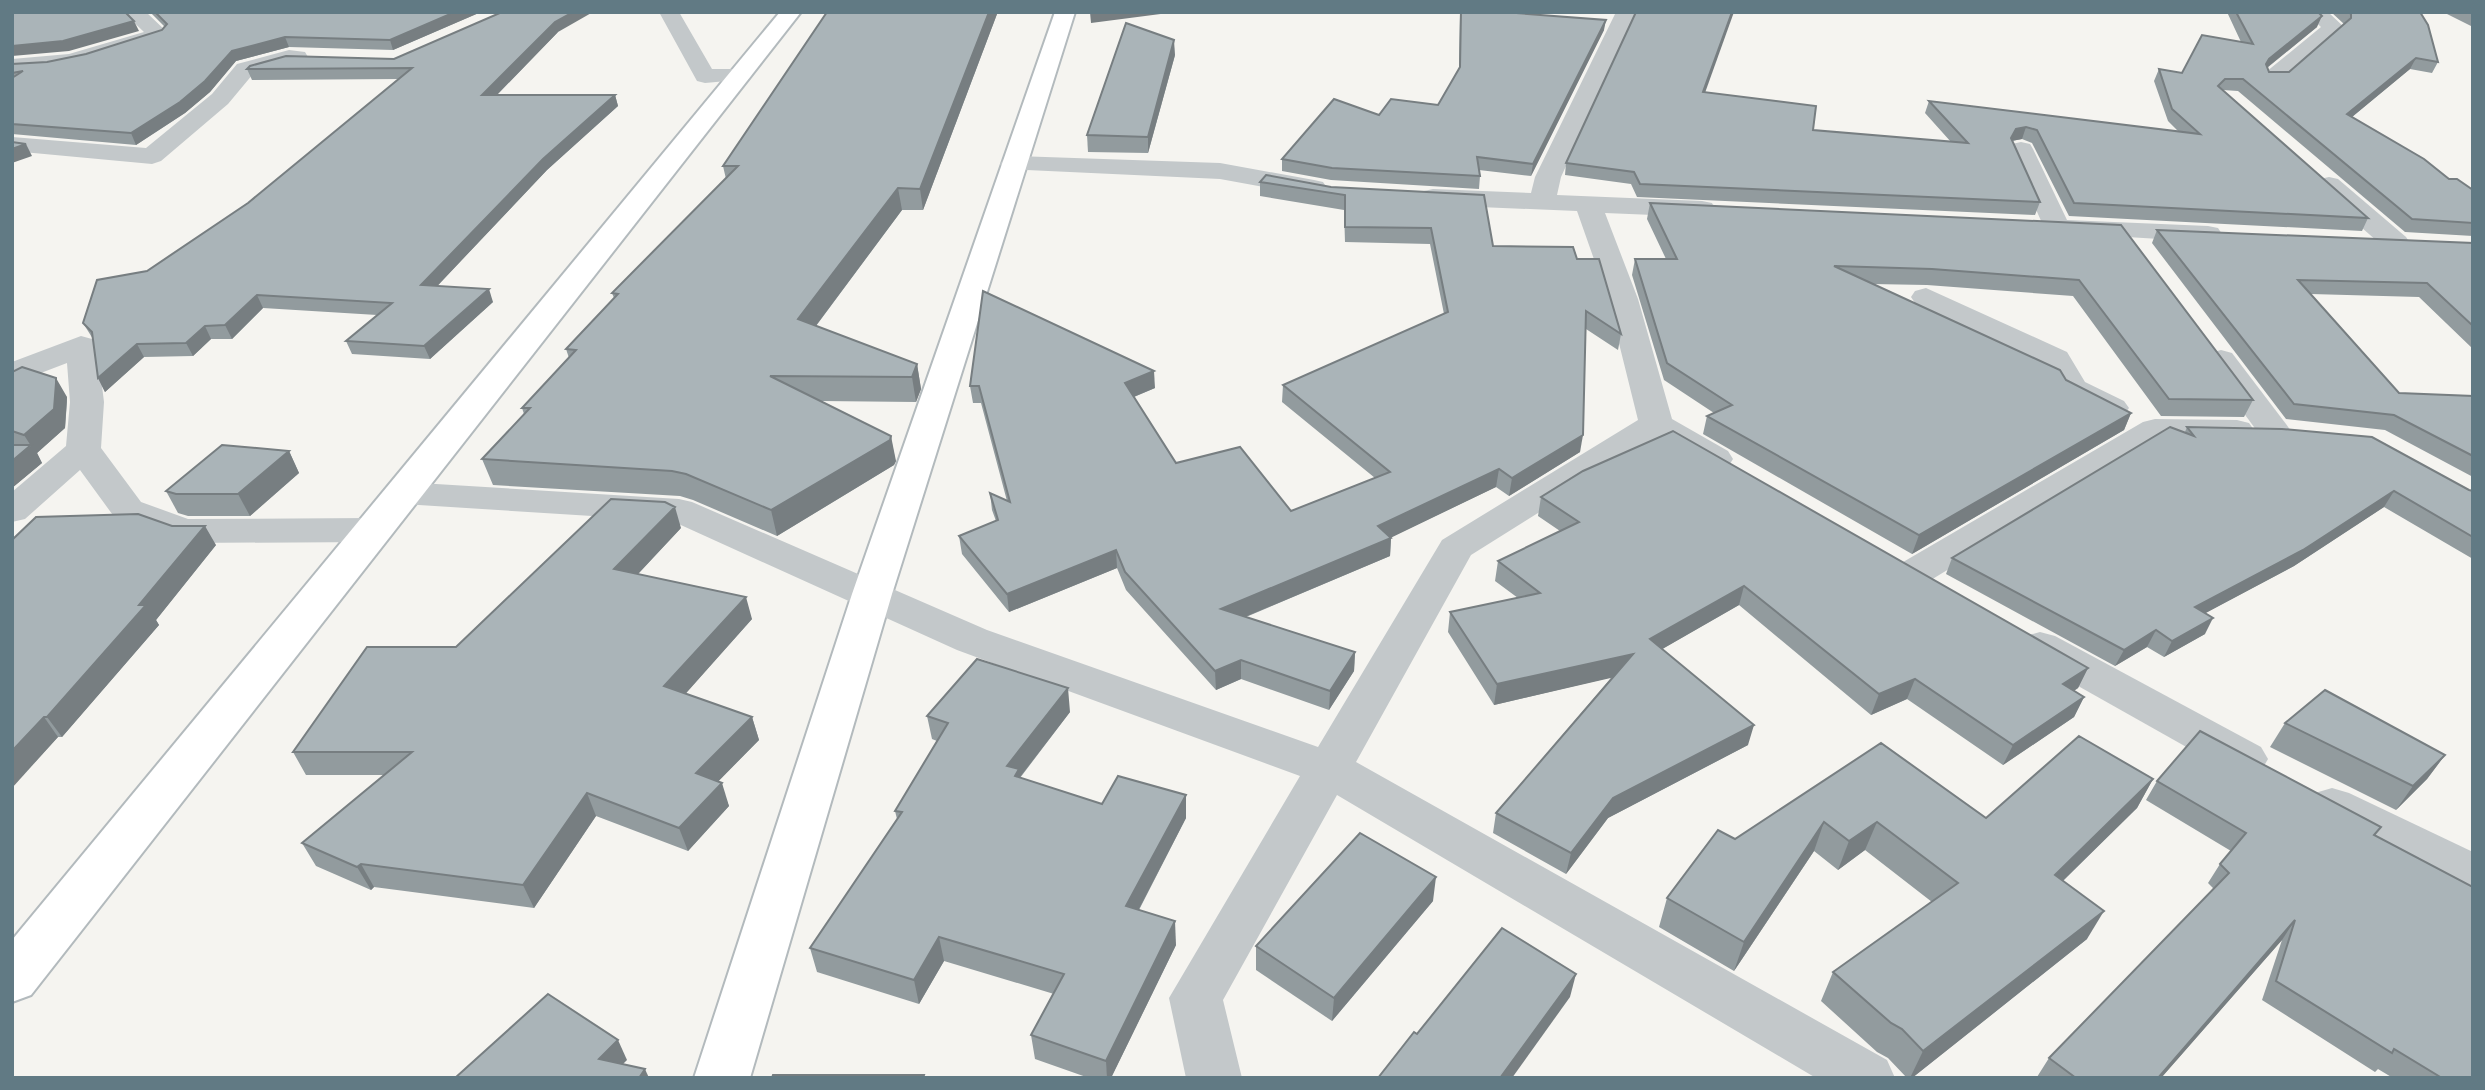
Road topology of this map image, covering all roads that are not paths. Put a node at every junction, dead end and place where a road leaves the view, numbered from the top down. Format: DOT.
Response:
graph roads {
  1 [pos="133,12"];
  2 [pos="669,12"];
  3 [pos="791,12"];
  4 [pos="1065,12"];
  5 [pos="2315,12"];
  6 [pos="1622,18"];
  7 [pos="1594,21"];
  8 [pos="316,57"];
  9 [pos="12,66"];
  10 [pos="741,74"];
  11 [pos="2274,77"];
  12 [pos="12,144"];
  13 [pos="2021,149"];
  14 [pos="1013,164"];
  15 [pos="2312,170"];
  16 [pos="1343,192"];
  17 [pos="1404,196"];
  18 [pos="1542,201"];
  19 [pos="1588,204"];
  20 [pos="1723,210"];
  21 [pos="2028,225"];
  22 [pos="2056,226"];
  23 [pos="2123,229"];
  24 [pos="2232,235"];
  25 [pos="2355,241"];
  26 [pos="2148,262"];
  27 [pos="1926,297"];
  28 [pos="2205,338"];
  29 [pos="12,374"];
  30 [pos="1656,424"];
  31 [pos="2155,429"];
  32 [pos="2274,431"];
  33 [pos="2311,434"];
  34 [pos="83,449"];
  35 [pos="1749,479"];
  36 [pos="403,493"];
  37 [pos="12,511"];
  38 [pos="371,530"];
  39 [pos="1876,555"];
  40 [pos="1912,574"];
  41 [pos="872,594"];
  42 [pos="1947,594"];
  43 [pos="2007,627"];
  44 [pos="1328,768"];
  45 [pos="2473,875"];
  46 [pos="12,979"];
  47 [pos="723,1078"];
  48 [pos="1214,1078"];
  49 [pos="1867,1078"];
  1 -- 9 [label="street"];
  2 -- 10 [label="street"];
  3 -- 10 [label="street"];
  4 -- 14 [label="street"];
  5 -- 11 [label="street"];
  6 -- 7 [label="street"];
  6 -- 18 [label="street"];
  8 -- 12 [label="street"];
  10 -- 36 [label="street"];
  13 -- 22 [label="street"];
  14 -- 16 [label="street"];
  14 -- 41 [label="street"];
  15 -- 25 [label="street"];
  17 -- 18 [label="street"];
  18 -- 19 [label="street"];
  19 -- 20 [label="street"];
  19 -- 30 [label="street"];
  21 -- 22 [label="street"];
  22 -- 23 [label="street"];
  23 -- 24 [label="street"];
  23 -- 26 [label="street"];
  27 -- 31 [label="street"];
  28 -- 32 [label="street"];
  29 -- 34 [label="street"];
  30 -- 35 [label="street"];
  30 -- 44 [label="street"];
  31 -- 32 [label="street"];
  31 -- 40 [label="street"];
  32 -- 33 [label="street"];
  34 -- 37 [label="street"];
  34 -- 38 [label="street"];
  36 -- 38 [label="street"];
  36 -- 41 [label="street"];
  38 -- 46 [label="street"];
  39 -- 40 [label="street"];
  40 -- 42 [label="street"];
  41 -- 44 [label="street"];
  41 -- 47 [label="street"];
  43 -- 45 [label="street"];
  44 -- 48 [label="street"];
  44 -- 49 [label="street"];
}
